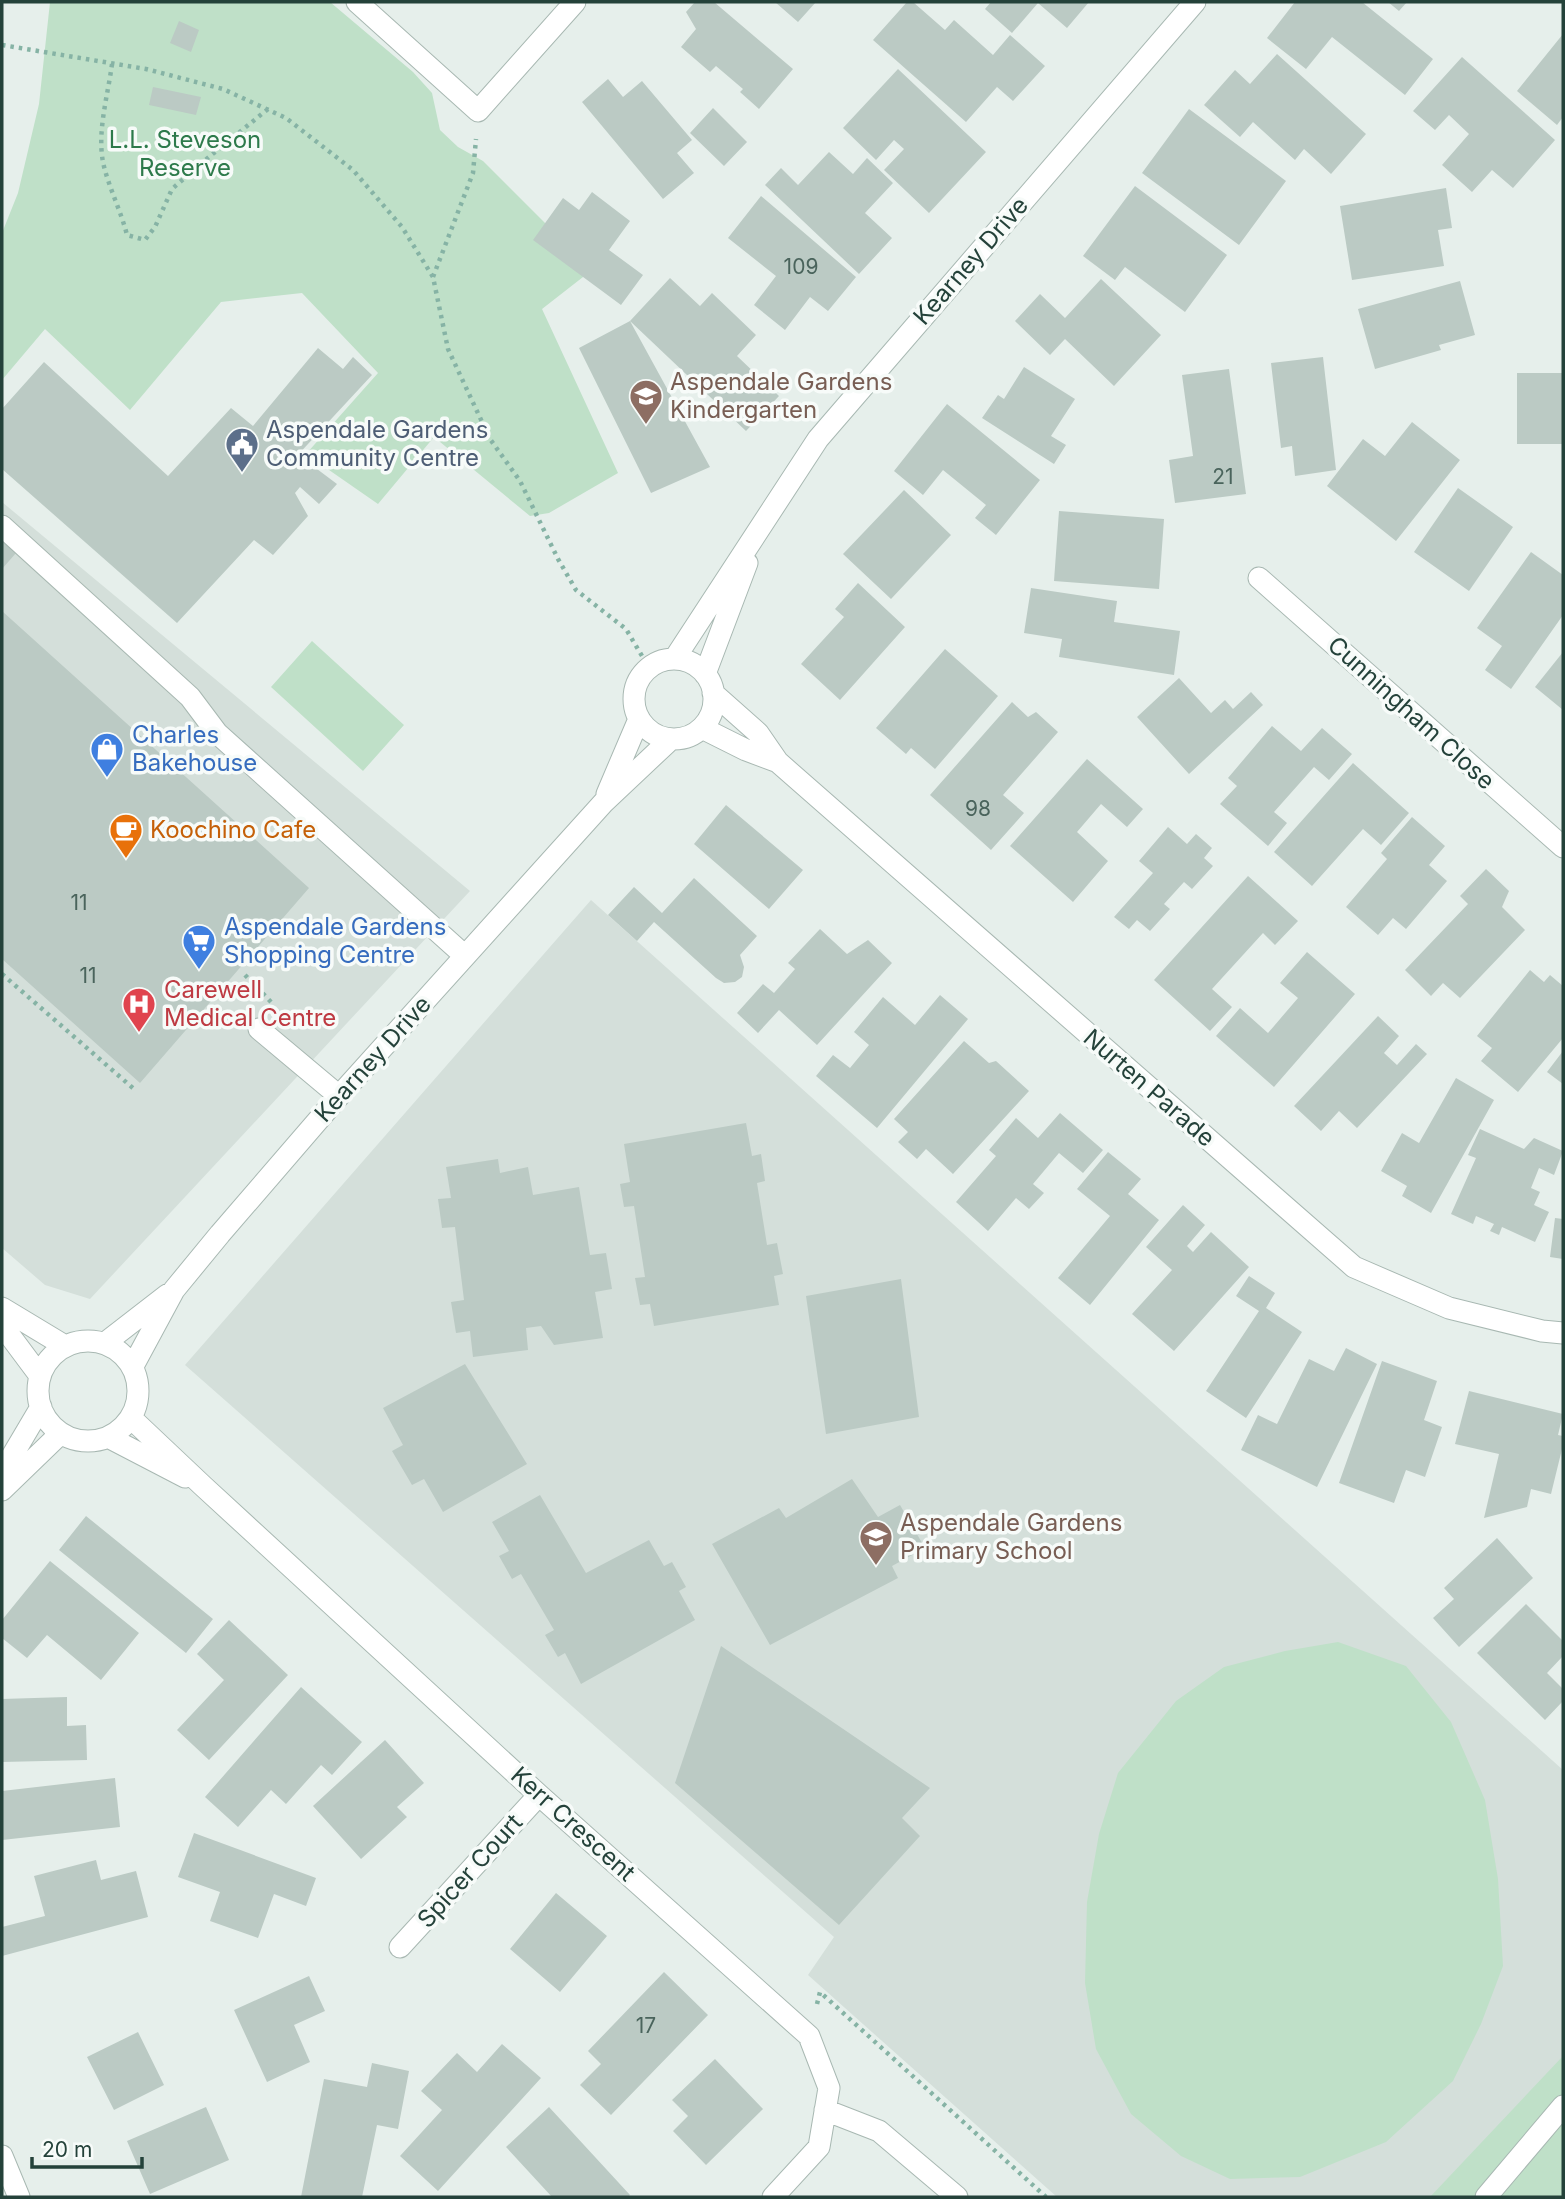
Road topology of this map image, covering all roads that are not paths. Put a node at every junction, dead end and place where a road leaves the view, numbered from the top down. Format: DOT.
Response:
graph roads {
  1 [pos="357,2"];
  2 [pos="575,2"];
  3 [pos="1195,2"];
  4 [pos="2,526"];
  5 [pos="760,529"];
  6 [pos="1259,578"];
  7 [pos="675,659"];
  8 [pos="709,684"];
  9 [pos="639,719"];
  10 [pos="702,728"];
  11 [pos="671,739"];
  12 [pos="778,762"];
  13 [pos="604,802"];
  14 [pos="1563,847"];
  15 [pos="465,956"];
  16 [pos="259,1029"];
  17 [pos="339,1096"];
  18 [pos="174,1290"];
  19 [pos="2,1308"];
  20 [pos="2,1325"];
  21 [pos="1563,1333"];
  22 [pos="105,1343"];
  23 [pos="65,1346"];
  24 [pos="133,1366"];
  25 [pos="40,1376"];
  26 [pos="41,1407"];
  27 [pos="131,1418"];
  28 [pos="61,1433"];
  29 [pos="108,1437"];
  30 [pos="2,1473"];
  31 [pos="203,1486"];
  32 [pos="2,1490"];
  33 [pos="539,1795"];
  34 [pos="400,1947"];
  35 [pos="1563,2106"];
  36 [pos="825,2110"];
  37 [pos="2,2156"];
  38 [pos="19,2197"];
  39 [pos="773,2197"];
  40 [pos="957,2197"];
  41 [pos="1486,2197"];
  1 -- 2 [label="street"];
  3 -- 5 [label="street, Kearney Drive"];
  4 -- 15 [label="street"];
  5 -- 7 [label="street, Kearney Drive"];
  5 -- 8 [label="street, Kearney Drive"];
  6 -- 14 [label="street, Cunningham Close"];
  7 -- 8 [label="street"];
  7 -- 9 [label="street"];
  8 -- 10 [label="street"];
  8 -- 12 [label="street, Nurten Parade"];
  9 -- 11 [label="street"];
  9 -- 13 [label="street, Kearney Drive"];
  10 -- 11 [label="street"];
  10 -- 12 [label="street, Nurten Parade"];
  11 -- 13 [label="street, Kearney Drive"];
  12 -- 21 [label="street, Nurten Parade"];
  13 -- 15 [label="street, Kearney Drive"];
  15 -- 17 [label="street, Kearney Drive"];
  16 -- 17 [label="street"];
  17 -- 18 [label="street, Kearney Drive"];
  18 -- 22 [label="street, Kearney Drive"];
  18 -- 24 [label="street, Kearney Drive"];
  19 -- 23 [label="street"];
  20 -- 25 [label="street"];
  22 -- 23 [label="street"];
  22 -- 24 [label="street"];
  23 -- 25 [label="street"];
  24 -- 27 [label="street"];
  25 -- 26 [label="street"];
  26 -- 28 [label="street"];
  26 -- 30 [label="street"];
  27 -- 29 [label="street"];
  27 -- 31 [label="street, Kerr Crescent"];
  28 -- 29 [label="street"];
  28 -- 32 [label="street"];
  29 -- 31 [label="street, Kerr Crescent"];
  31 -- 33 [label="street, Kerr Crescent"];
  33 -- 34 [label="street, Spicer Court"];
  33 -- 36 [label="street, Kerr Crescent"];
  35 -- 41 [label="street"];
  36 -- 39 [label="street, Kerr Crescent"];
  36 -- 40 [label="street"];
  37 -- 38 [label="street"];
}
